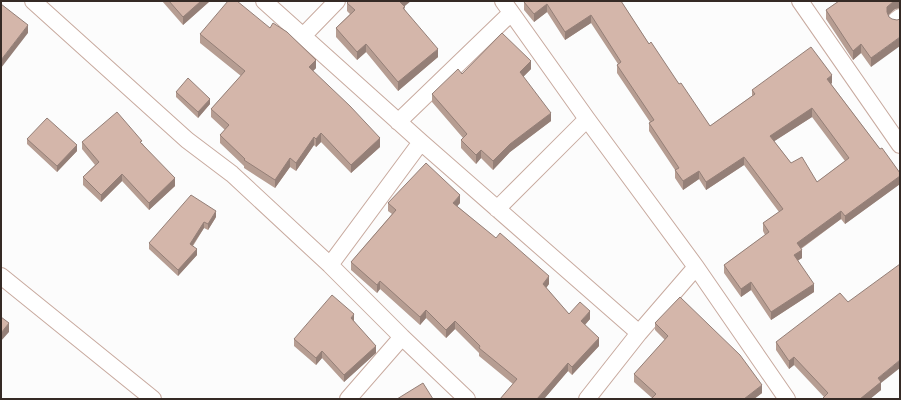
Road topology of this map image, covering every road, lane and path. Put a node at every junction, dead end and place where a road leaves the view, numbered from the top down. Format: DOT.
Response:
graph roads {
  1 [pos="33,1"];
  2 [pos="264,1"];
  3 [pos="337,1"];
  4 [pos="800,1"];
  5 [pos="507,7"];
  6 [pos="303,36"];
  7 [pos="587,118"];
  8 [pos="398,122"];
  9 [pos="421,142"];
  10 [pos="900,145"];
  11 [pos="497,209"];
  12 [pos="330,265"];
  13 [pos="696,267"];
  14 [pos="1,276"];
  15 [pos="639,333"];
  16 [pos="402,337"];
  17 [pos="153,399"];
  18 [pos="348,399"];
  19 [pos="467,399"];
  20 [pos="587,399"];
  21 [pos="787,399"];
  1 -- 12 [label="street"];
  2 -- 6 [label="street"];
  3 -- 6 [label="street"];
  4 -- 10 [label="street"];
  5 -- 7 [label="street"];
  5 -- 8 [label="street"];
  6 -- 8 [label="street"];
  7 -- 11 [label="street"];
  7 -- 13 [label="street"];
  8 -- 9 [label="street"];
  9 -- 11 [label="street"];
  9 -- 12 [label="street"];
  11 -- 15 [label="street"];
  12 -- 16 [label="street"];
  13 -- 15 [label="street"];
  13 -- 21 [label="street"];
  14 -- 17 [label="street"];
  15 -- 20 [label="street"];
  16 -- 18 [label="street"];
  16 -- 19 [label="street"];
}
